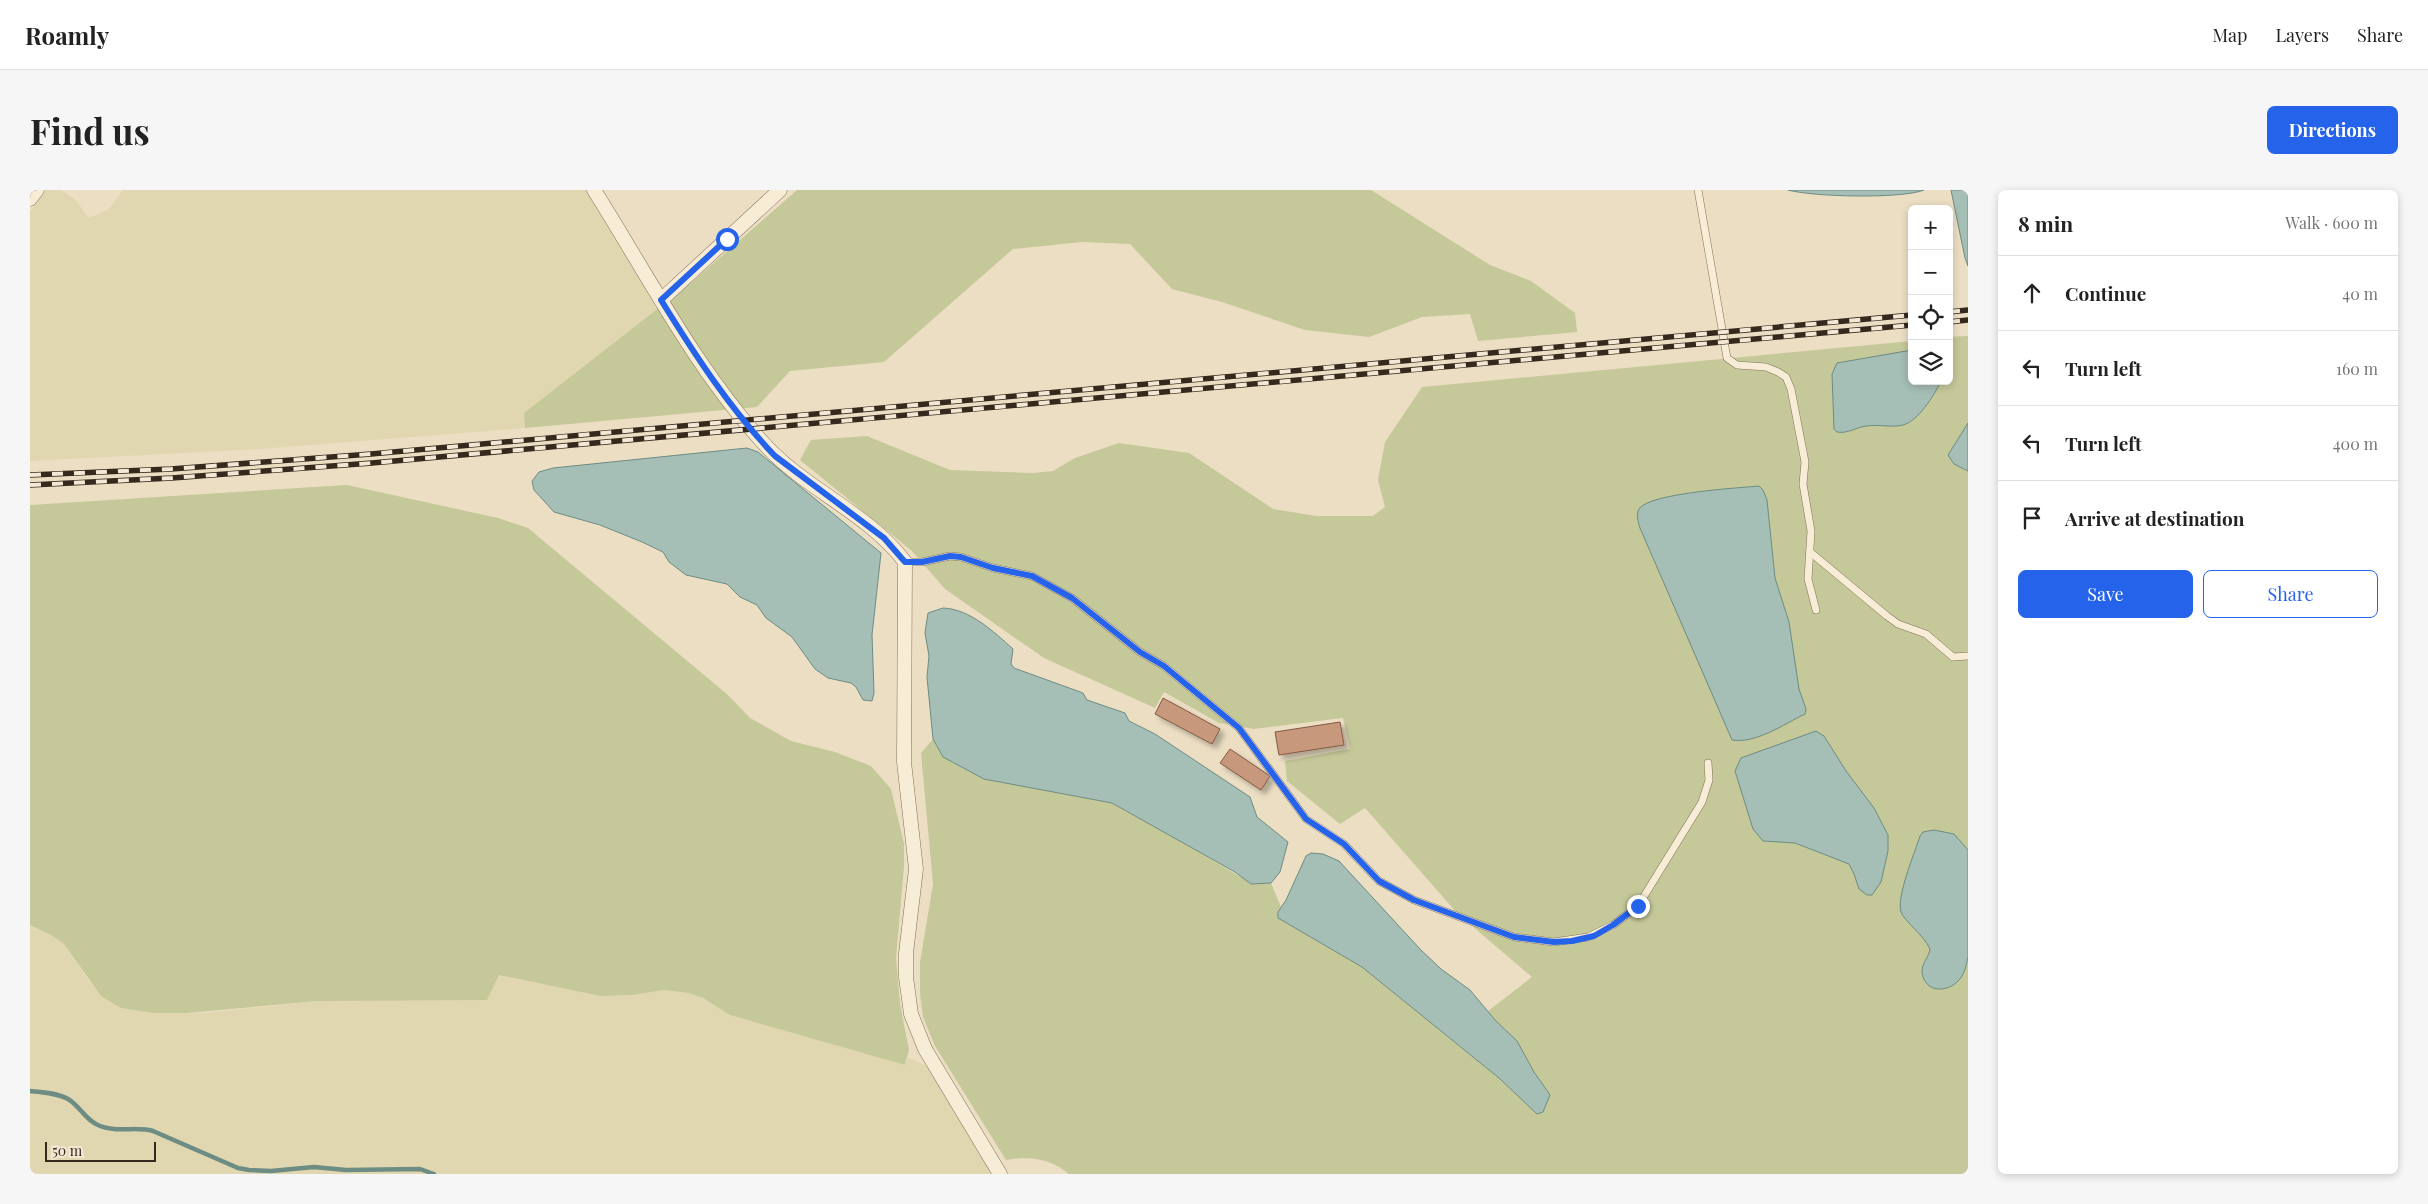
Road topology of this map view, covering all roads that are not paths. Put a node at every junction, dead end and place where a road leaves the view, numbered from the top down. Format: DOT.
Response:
graph roads {
  1 [pos="36,190"];
  2 [pos="594,190"];
  3 [pos="780,190"];
  4 [pos="1698,190"];
  5 [pos="30,199"];
  6 [pos="661,300"];
  7 [pos="1810,552"];
  8 [pos="905,562"];
  9 [pos="1816,610"];
  10 [pos="1968,656"];
  11 [pos="1708,763"];
  12 [pos="1000,1174"];
  1 -- 5 [label="street"];
  2 -- 6 [label="street"];
  3 -- 6 [label="street"];
  4 -- 7 [label="lane"];
  6 -- 8 [label="street"];
  7 -- 9 [label="lane"];
  7 -- 10 [label="lane"];
  8 -- 11 [label="lane"];
  8 -- 12 [label="street"];
}
